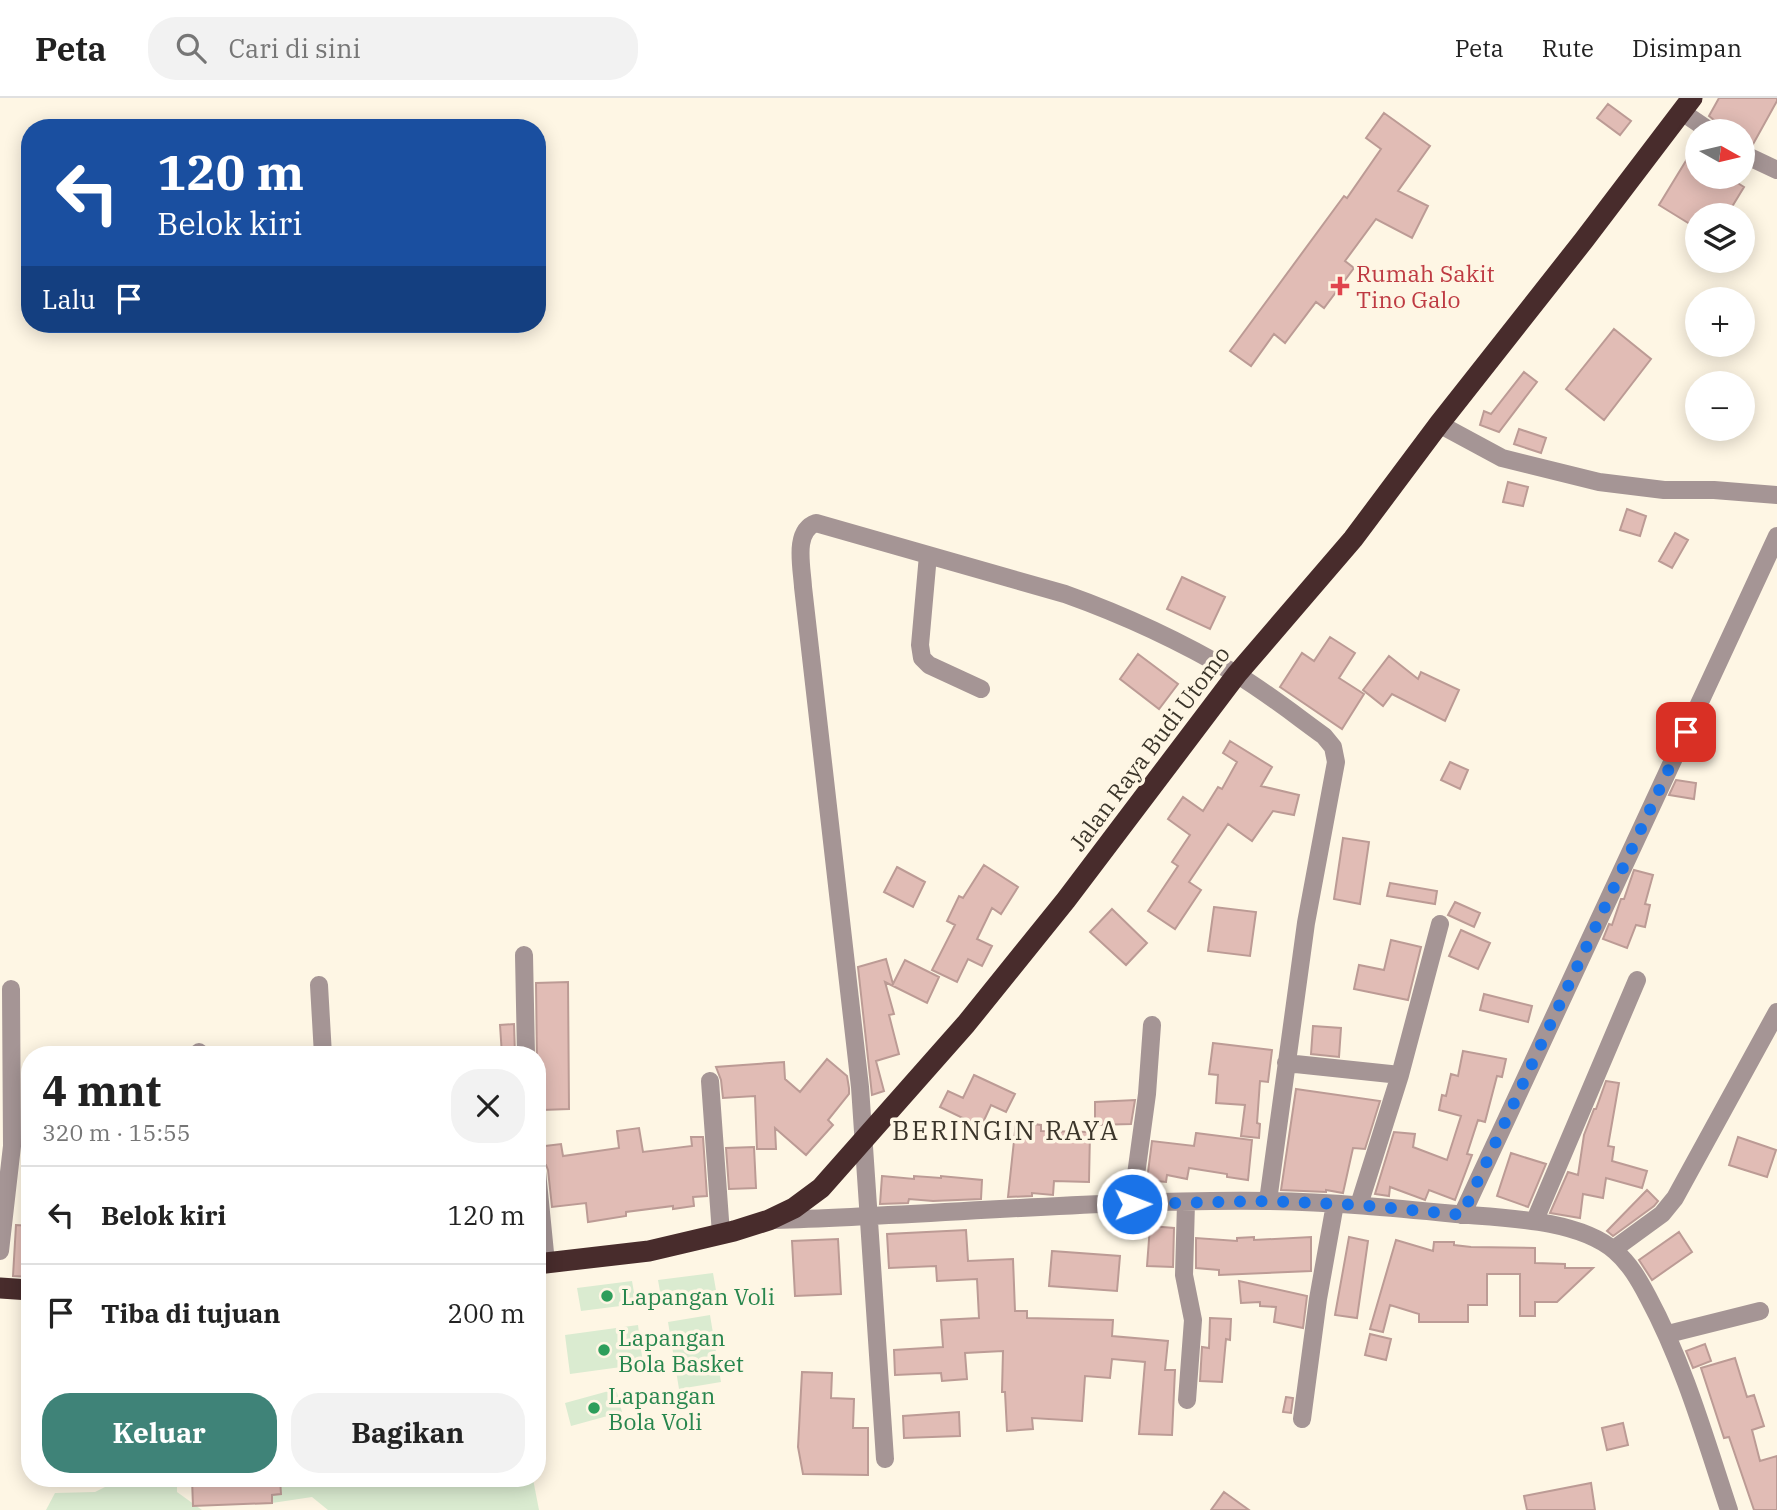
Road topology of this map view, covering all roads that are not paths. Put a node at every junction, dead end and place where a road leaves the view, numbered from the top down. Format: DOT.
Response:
graph roads {
  1 [pos="1687,105"];
  2 [pos="1699,119"];
  3 [pos="1755,159"];
  4 [pos="1777,170"];
  5 [pos="1439,424"];
  6 [pos="1777,495"];
  7 [pos="1777,536"];
  8 [pos="928,555"];
  9 [pos="1237,674"];
  10 [pos="981,689"];
  11 [pos="1440,924"];
  12 [pos="524,955"];
  13 [pos="1637,980"];
  14 [pos="319,985"];
  15 [pos="11,989"];
  16 [pos="1777,1012"];
  17 [pos="1152,1025"];
  18 [pos="322,1046"];
  19 [pos="526,1046"];
  20 [pos="1286,1063"];
  21 [pos="1399,1075"];
  22 [pos="710,1081"];
  23 [pos="863,1138"];
  24 [pos="1268,1201"];
  25 [pos="1186,1203"];
  26 [pos="1132,1204"];
  27 [pos="1335,1204"];
  28 [pos="1359,1205"];
  29 [pos="1462,1215"];
  30 [pos="869,1217"];
  31 [pos="769,1220"];
  32 [pos="1535,1220"];
  33 [pos="721,1234"];
  34 [pos="1614,1249"];
  35 [pos="0,1251"];
  36 [pos="546,1263"];
  37 [pos="0,1288"];
  38 [pos="21,1289"];
  39 [pos="1760,1311"];
  40 [pos="1668,1334"];
  41 [pos="1187,1400"];
  42 [pos="1302,1419"];
  43 [pos="885,1459"];
  44 [pos="1729,1510"];
  1 -- 2 [label="street"];
  1 -- 5 [label="highway, Jalan Raya Budi Utomo"];
  3 -- 4 [label="street"];
  5 -- 6 [label="street"];
  5 -- 9 [label="highway, Jalan Raya Budi Utomo"];
  7 -- 29 [label="street"];
  8 -- 9 [label="street"];
  8 -- 10 [label="street"];
  8 -- 23 [label="street"];
  9 -- 20 [label="street"];
  9 -- 23 [label="highway, Jalan Raya Budi Utomo"];
  11 -- 21 [label="street"];
  12 -- 19 [label="street"];
  13 -- 32 [label="street"];
  14 -- 18 [label="street"];
  15 -- 35 [label="street"];
  16 -- 34 [label="street"];
  17 -- 26 [label="street"];
  20 -- 21 [label="street"];
  20 -- 24 [label="street"];
  21 -- 28 [label="street"];
  22 -- 33 [label="street"];
  23 -- 30 [label="street"];
  23 -- 31 [label="highway, Jalan Raya Budi Utomo"];
  24 -- 25 [label="street"];
  24 -- 27 [label="street"];
  25 -- 26 [label="street"];
  25 -- 41 [label="street"];
  26 -- 30 [label="street"];
  27 -- 28 [label="street"];
  27 -- 42 [label="street"];
  28 -- 29 [label="street"];
  29 -- 32 [label="street"];
  30 -- 31 [label="street"];
  30 -- 43 [label="street"];
  31 -- 33 [label="highway, Jalan Raya Budi Utomo"];
  32 -- 34 [label="street"];
  33 -- 36 [label="highway, Jalan Raya Budi Utomo"];
  34 -- 40 [label="street"];
  37 -- 38 [label="highway"];
  39 -- 40 [label="street"];
  40 -- 44 [label="street"];
}
